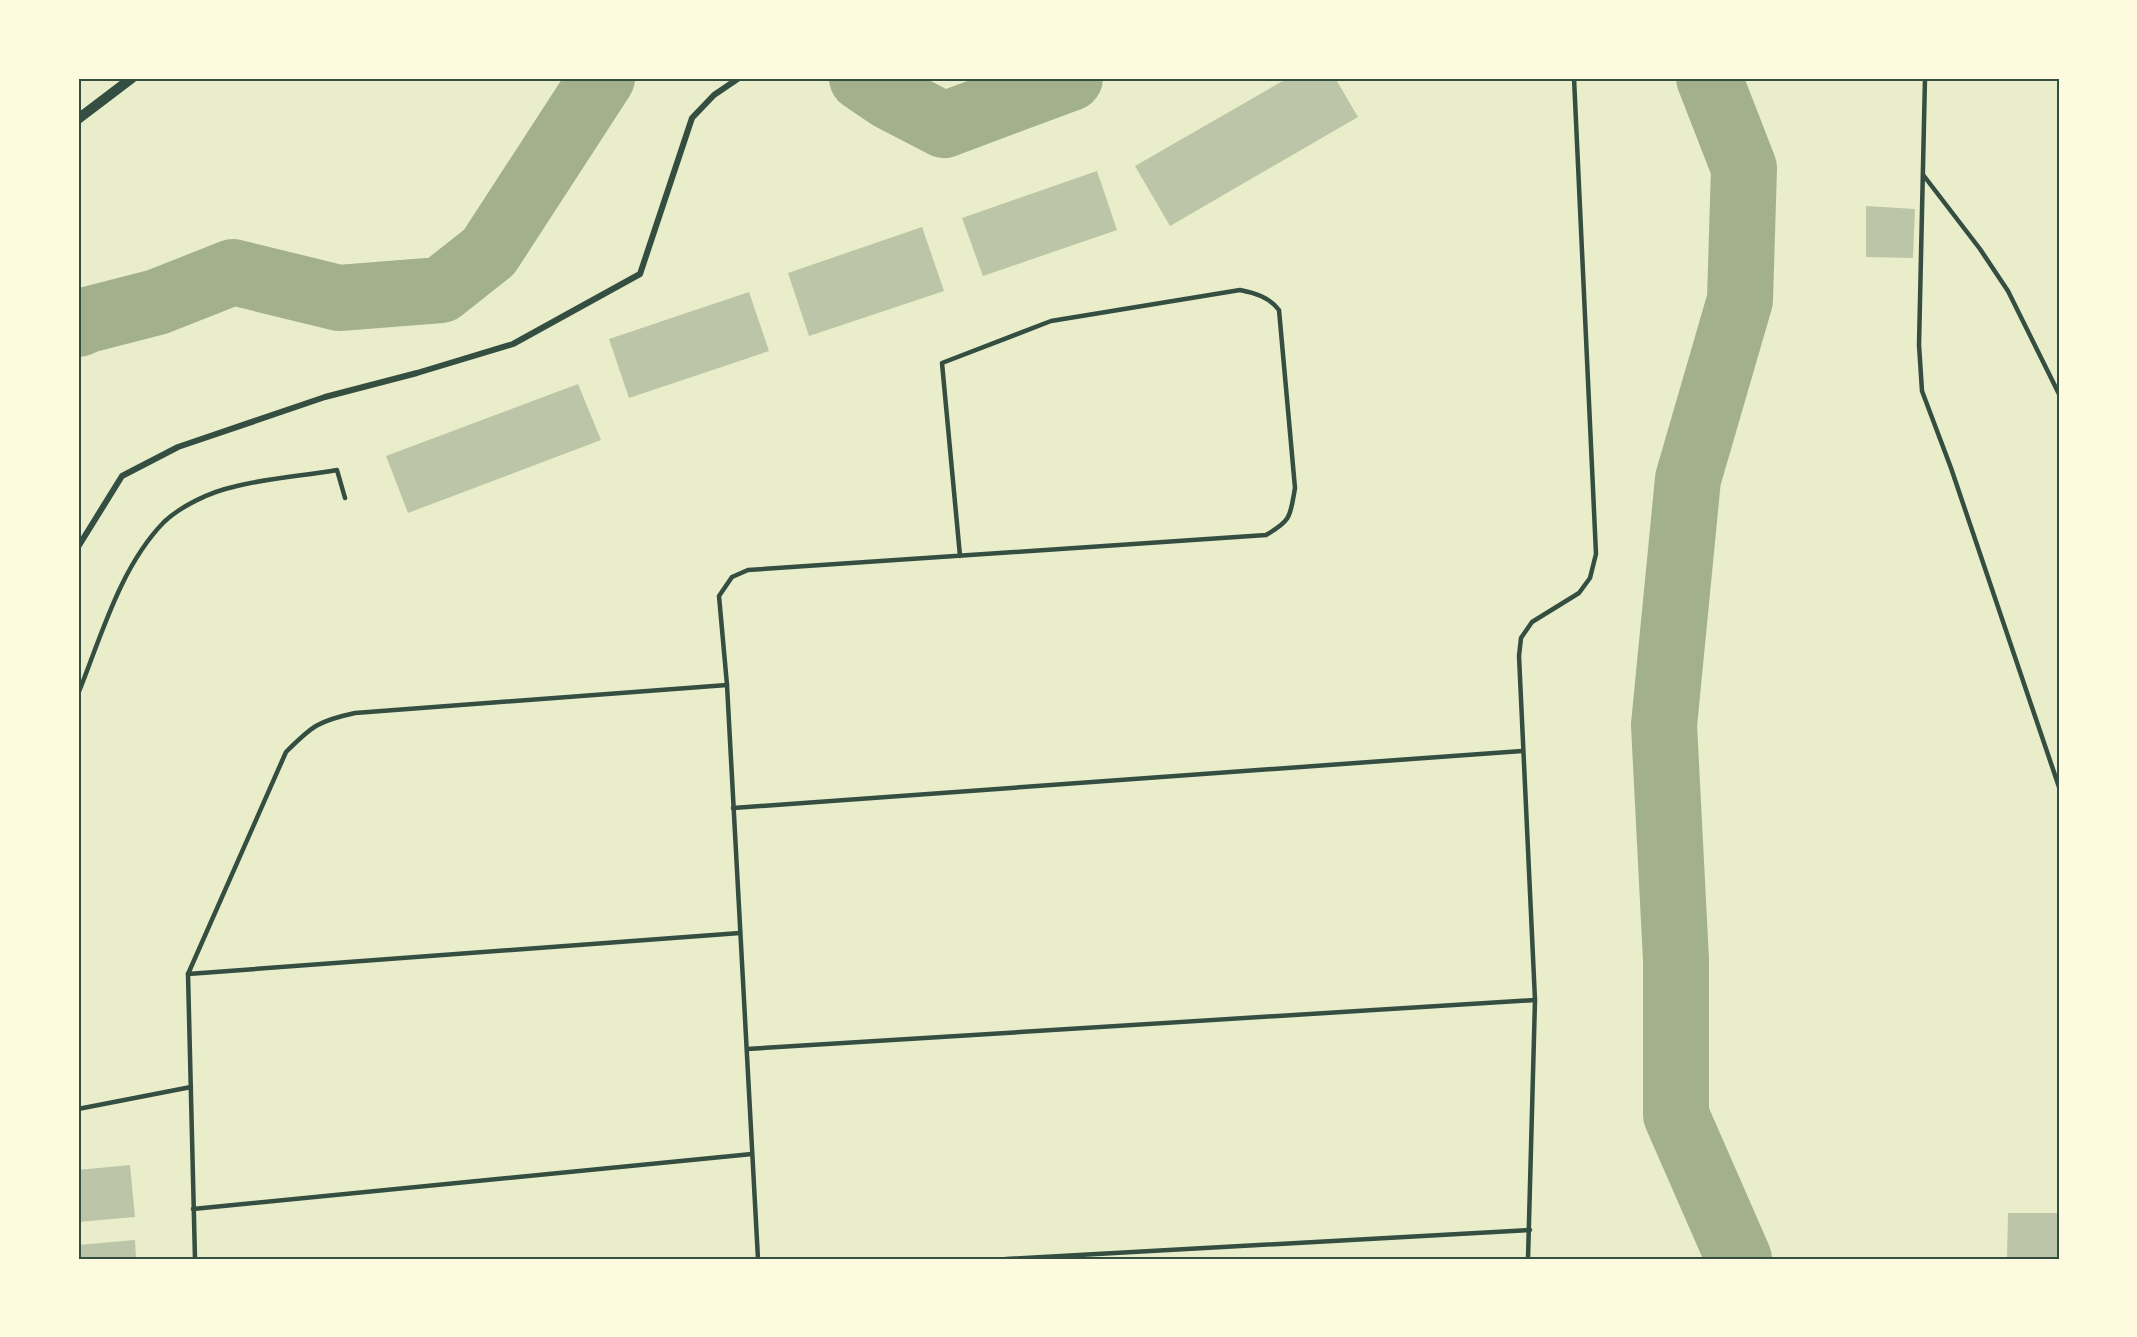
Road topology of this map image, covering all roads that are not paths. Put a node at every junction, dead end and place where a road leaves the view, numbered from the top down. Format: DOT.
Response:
graph roads {
  1 [pos="132,78"];
  2 [pos="739,78"];
  3 [pos="1574,78"];
  4 [pos="1925,78"];
  5 [pos="78,119"];
  6 [pos="1924,176"];
  7 [pos="2059,394"];
  8 [pos="345,498"];
  9 [pos="78,547"];
  10 [pos="960,556"];
  11 [pos="727,685"];
  12 [pos="78,694"];
  13 [pos="1522,751"];
  14 [pos="2059,787"];
  15 [pos="733,808"];
  16 [pos="740,933"];
  17 [pos="188,974"];
  18 [pos="1535,1000"];
  19 [pos="747,1049"];
  20 [pos="191,1087"];
  21 [pos="78,1109"];
  22 [pos="752,1154"];
  23 [pos="193,1209"];
  24 [pos="1530,1230"];
  25 [pos="195,1259"];
  26 [pos="758,1259"];
  27 [pos="1005,1259"];
  28 [pos="1528,1259"];
  1 -- 5 [label="street"];
  2 -- 9 [label="street"];
  3 -- 13 [label="lane"];
  4 -- 6 [label="lane"];
  6 -- 7 [label="lane"];
  6 -- 14 [label="lane"];
  8 -- 12 [label="lane"];
  10 -- 10 [label="lane"];
  10 -- 11 [label="lane"];
  11 -- 15 [label="lane"];
  11 -- 17 [label="lane"];
  13 -- 15 [label="lane"];
  13 -- 18 [label="lane"];
  15 -- 16 [label="lane"];
  16 -- 17 [label="lane"];
  16 -- 19 [label="lane"];
  17 -- 20 [label="lane"];
  18 -- 19 [label="lane"];
  18 -- 24 [label="lane"];
  19 -- 22 [label="lane"];
  20 -- 21 [label="lane"];
  20 -- 23 [label="lane"];
  22 -- 23 [label="lane"];
  22 -- 26 [label="lane"];
  23 -- 25 [label="lane"];
  24 -- 27 [label="lane"];
  24 -- 28 [label="lane"];
}
